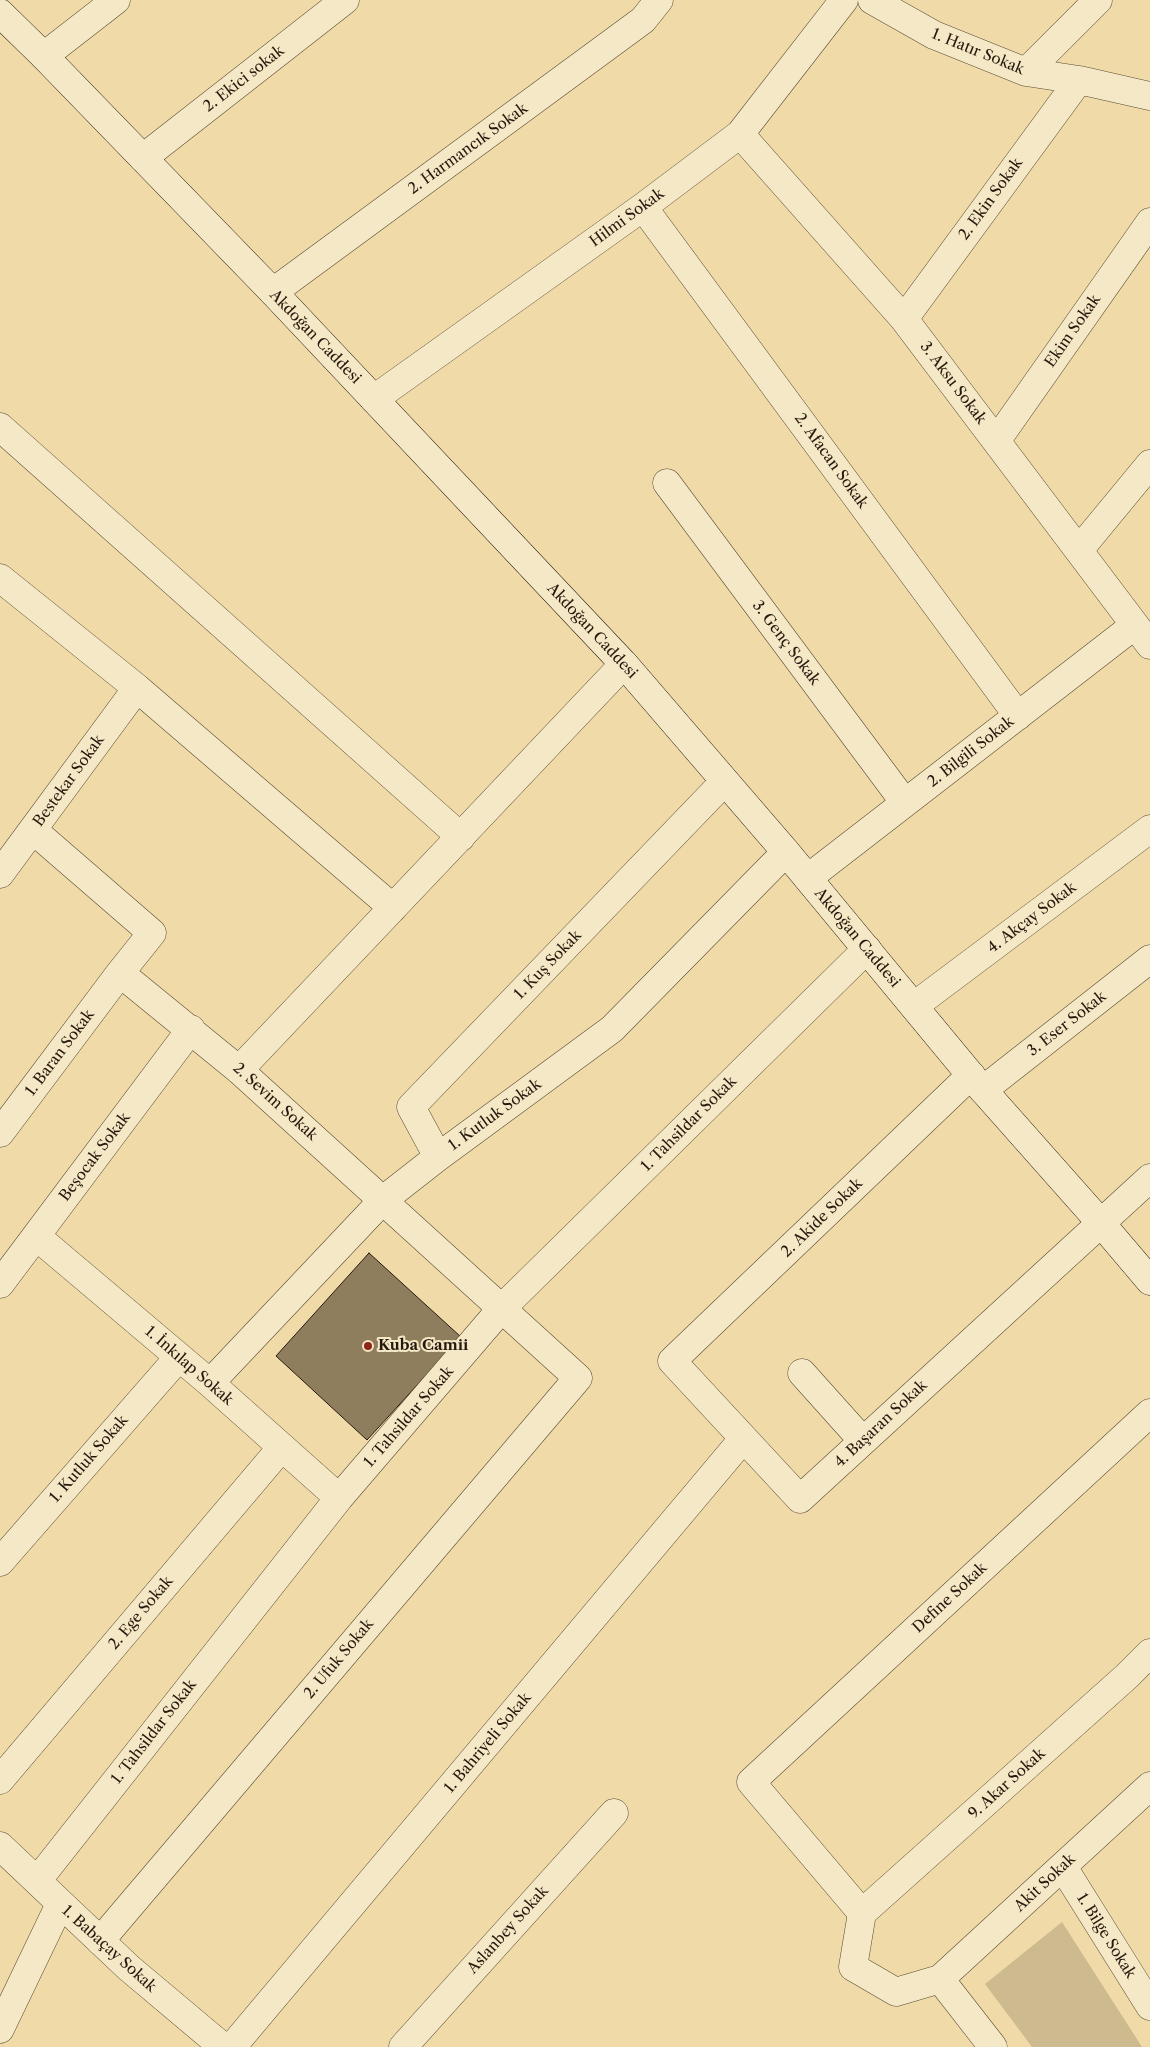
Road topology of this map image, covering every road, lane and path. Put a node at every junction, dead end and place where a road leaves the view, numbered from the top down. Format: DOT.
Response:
graph roads {
  1 [pos="116,0"];
  2 [pos="345,0"];
  3 [pos="659,0"];
  4 [pos="844,0"];
  5 [pos="1098,0"];
  6 [pos="883,3"];
  7 [pos="0,13"];
  8 [pos="44,56"];
  9 [pos="1026,72"];
  10 [pos="1078,80"];
  11 [pos="1150,96"];
  12 [pos="740,134"];
  13 [pos="143,158"];
  14 [pos="643,207"];
  15 [pos="1150,222"];
  16 [pos="272,292"];
  17 [pos="904,318"];
  18 [pos="374,399"];
  19 [pos="0,427"];
  20 [pos="997,440"];
  21 [pos="1150,464"];
  22 [pos="667,483"];
  23 [pos="1079,550"];
  24 [pos="4,590"];
  25 [pos="1142,635"];
  26 [pos="624,664"];
  27 [pos="137,688"];
  28 [pos="1018,716"];
  29 [pos="724,782"];
  30 [pos="905,803"];
  31 [pos="1150,829"];
  32 [pos="33,830"];
  33 [pos="461,836"];
  34 [pos="786,852"];
  35 [pos="0,874"];
  36 [pos="808,878"];
  37 [pos="393,908"];
  38 [pos="867,949"];
  39 [pos="1150,958"];
  40 [pos="120,973"];
  41 [pos="914,1006"];
  42 [pos="191,1029"];
  43 [pos="239,1070"];
  44 [pos="977,1082"];
  45 [pos="0,1133"];
  46 [pos="438,1157"];
  47 [pos="1150,1178"];
  48 [pos="383,1200"];
  49 [pos="1100,1222"];
  50 [pos="36,1236"];
  51 [pos="1150,1281"];
  52 [pos="0,1284"];
  53 [pos="502,1308"];
  54 [pos="179,1357"];
  55 [pos="672,1361"];
  56 [pos="802,1372"];
  57 [pos="578,1378"];
  58 [pos="210,1383"];
  59 [pos="1150,1413"];
  60 [pos="743,1439"];
  61 [pos="863,1441"];
  62 [pos="282,1447"];
  63 [pos="339,1498"];
  64 [pos="0,1562"];
  65 [pos="1150,1653"];
  66 [pos="0,1780"];
  67 [pos="1150,1786"];
  68 [pos="614,1813"];
  69 [pos="0,1846"];
  70 [pos="1062,1867"];
  71 [pos="36,1880"];
  72 [pos="60,1904"];
  73 [pos="862,1913"];
  74 [pos="100,1941"];
  75 [pos="940,1979"];
  76 [pos="1150,2006"];
  77 [pos="0,2029"];
  78 [pos="209,2043"];
  79 [pos="232,2047"];
  80 [pos="402,2047"];
  81 [pos="993,2047"];
  1 -- 8 [label="street"];
  2 -- 13 [label="street, 2. Ekici sokak"];
  3 -- 16 [label="street, 2. Harmancık Sokak"];
  4 -- 12 [label="street, Hilmi Sokak"];
  5 -- 9 [label="street"];
  6 -- 9 [label="street, 1. Hatır Sokak"];
  7 -- 8 [label="street, Akdoğan Caddesi"];
  8 -- 13 [label="street, Akdoğan Caddesi"];
  9 -- 10 [label="street, 1. Hatır Sokak"];
  10 -- 11 [label="street, 1. Hatır Sokak"];
  10 -- 17 [label="street, 2. Ekin Sokak"];
  12 -- 14 [label="street, Hilmi Sokak"];
  12 -- 17 [label="street, 3. Aksu Sokak"];
  13 -- 16 [label="street, Akdoğan Caddesi"];
  14 -- 18 [label="street, Hilmi Sokak"];
  14 -- 28 [label="street, 2. Afacan Sokak"];
  15 -- 20 [label="street, Ekim Sokak"];
  16 -- 18 [label="street, Akdoğan Caddesi"];
  17 -- 20 [label="street, 3. Aksu Sokak"];
  18 -- 26 [label="street, Akdoğan Caddesi"];
  19 -- 33 [label="street"];
  20 -- 23 [label="street, 3. Aksu Sokak"];
  21 -- 23 [label="street"];
  22 -- 30 [label="street, 3. Genç Sokak"];
  23 -- 25 [label="street, 3. Aksu Sokak"];
  24 -- 27 [label="street"];
  25 -- 28 [label="street, 2. Bilgili Sokak"];
  26 -- 29 [label="street, Akdoğan Caddesi"];
  26 -- 33 [label="street"];
  27 -- 32 [label="street, Bestekar Sokak"];
  27 -- 37 [label="street"];
  28 -- 30 [label="street, 2. Bilgili Sokak"];
  29 -- 34 [label="street, Akdoğan Caddesi"];
  29 -- 46 [label="street, 1. Kuş Sokak"];
  30 -- 36 [label="street, 2. Bilgili Sokak"];
  31 -- 41 [label="street, 4. Akçay Sokak"];
  32 -- 35 [label="street, Bestekar Sokak"];
  32 -- 40 [label="street"];
  33 -- 37 [label="street"];
  34 -- 36 [label="street, Akdoğan Caddesi"];
  34 -- 46 [label="street, 1. Kutluk Sokak"];
  36 -- 38 [label="street, Akdoğan Caddesi"];
  37 -- 43 [label="street"];
  38 -- 41 [label="street, Akdoğan Caddesi"];
  38 -- 53 [label="street, 1. Tahsildar Sokak"];
  39 -- 44 [label="street, 3. Eser Sokak"];
  40 -- 42 [label="street, 2. Sevim Sokak"];
  40 -- 45 [label="street, 1. Baran Sokak"];
  41 -- 44 [label="street, Akdoğan Caddesi"];
  42 -- 43 [label="street, 2. Sevim Sokak"];
  42 -- 50 [label="street, Beşocak Sokak"];
  43 -- 48 [label="street, 2. Sevim Sokak"];
  44 -- 49 [label="street, Akdoğan Caddesi"];
  44 -- 55 [label="street, 2. Akide Sokak"];
  46 -- 48 [label="street, 1. Kutluk Sokak"];
  47 -- 49 [label="street, 4. Başaran Sokak"];
  48 -- 53 [label="street, 2. Sevim Sokak"];
  48 -- 58 [label="street, 1. Kutluk Sokak"];
  49 -- 51 [label="street, Akdoğan Caddesi"];
  49 -- 61 [label="street, 4. Başaran Sokak"];
  50 -- 52 [label="street, Beşocak Sokak"];
  50 -- 54 [label="street, 1. İnkılap Sokak"];
  53 -- 57 [label="street, 2. Sevim Sokak"];
  53 -- 63 [label="street, 1. Tahsildar Sokak"];
  54 -- 58 [label="street, 1. İnkılap Sokak"];
  54 -- 64 [label="street, 1. Kutluk Sokak"];
  55 -- 60 [label="street, 4. Başaran Sokak"];
  56 -- 61 [label="street"];
  57 -- 74 [label="street, 2. Ufuk Sokak"];
  58 -- 62 [label="street, 1. İnkılap Sokak"];
  59 -- 73 [label="street, Define Sokak"];
  60 -- 61 [label="street, 4. Başaran Sokak"];
  60 -- 79 [label="street, 1. Bahriyeli Sokak"];
  62 -- 63 [label="street, 1. İnkılap Sokak"];
  62 -- 66 [label="street, 2. Ege Sokak"];
  63 -- 71 [label="street, 1. Tahsildar Sokak"];
  65 -- 73 [label="street, 9. Akar Sokak"];
  67 -- 70 [label="street, Akit Sokak"];
  68 -- 80 [label="street, Aslanbey Sokak"];
  69 -- 71 [label="street, 1. Babaçay Sokak"];
  70 -- 75 [label="street, Akit Sokak"];
  70 -- 76 [label="street, 1. Bilge Sokak"];
  71 -- 72 [label="street, 1. Babaçay Sokak"];
  72 -- 74 [label="street, 1. Babaçay Sokak"];
  72 -- 77 [label="street"];
  73 -- 75 [label="street"];
  74 -- 78 [label="street, 1. Babaçay Sokak"];
  75 -- 81 [label="street"];
}
